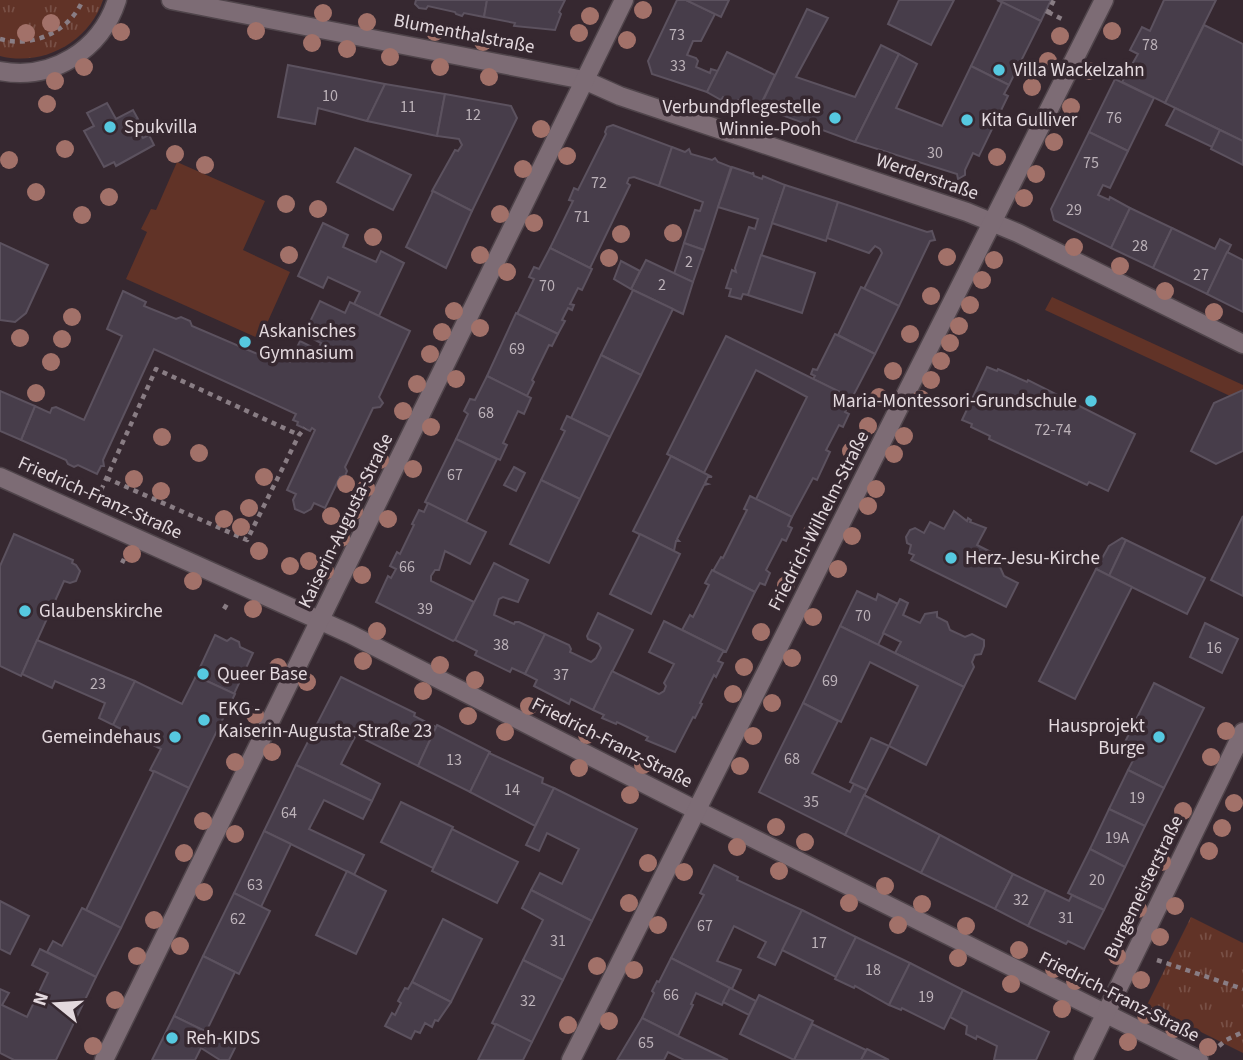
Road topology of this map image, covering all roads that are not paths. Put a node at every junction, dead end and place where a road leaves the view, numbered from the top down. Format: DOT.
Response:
graph roads {
  1 [pos="117,0"];
  2 [pos="171,0"];
  3 [pos="624,0"];
  4 [pos="1104,0"];
  5 [pos="0,71"];
  6 [pos="584,80"];
  7 [pos="992,224"];
  8 [pos="1243,344"];
  9 [pos="0,477"];
  10 [pos="321,620"];
  11 [pos="1243,732"];
  12 [pos="696,810"];
  13 [pos="1105,1013"];
  14 [pos="104,1060"];
  15 [pos="571,1060"];
  16 [pos="1083,1060"];
  17 [pos="1199,1060"];
  1 -- 5 [label="street"];
  2 -- 6 [label="street, Blumenthalstraße"];
  3 -- 6 [label="street, Kaiserin-Augusta-Straße"];
  4 -- 7 [label="street, Friedrich-Wilhelm-Straße"];
  6 -- 7 [label="street, Werderstraße"];
  6 -- 10 [label="street, Kaiserin-Augusta-Straße"];
  7 -- 8 [label="street, Werderstraße"];
  7 -- 12 [label="street, Friedrich-Wilhelm-Straße"];
  9 -- 10 [label="street, Friedrich-Franz-Straße"];
  10 -- 12 [label="street, Friedrich-Franz-Straße"];
  10 -- 14 [label="street, Kaiserin-Augusta-Straße"];
  11 -- 13 [label="street, Burgemeisterstraße"];
  12 -- 13 [label="street, Friedrich-Franz-Straße"];
  12 -- 15 [label="street, Friedrich-Wilhelm-Straße"];
  13 -- 16 [label="street, Burgemeisterstraße"];
  13 -- 17 [label="street, Friedrich-Franz-Straße"];
}
